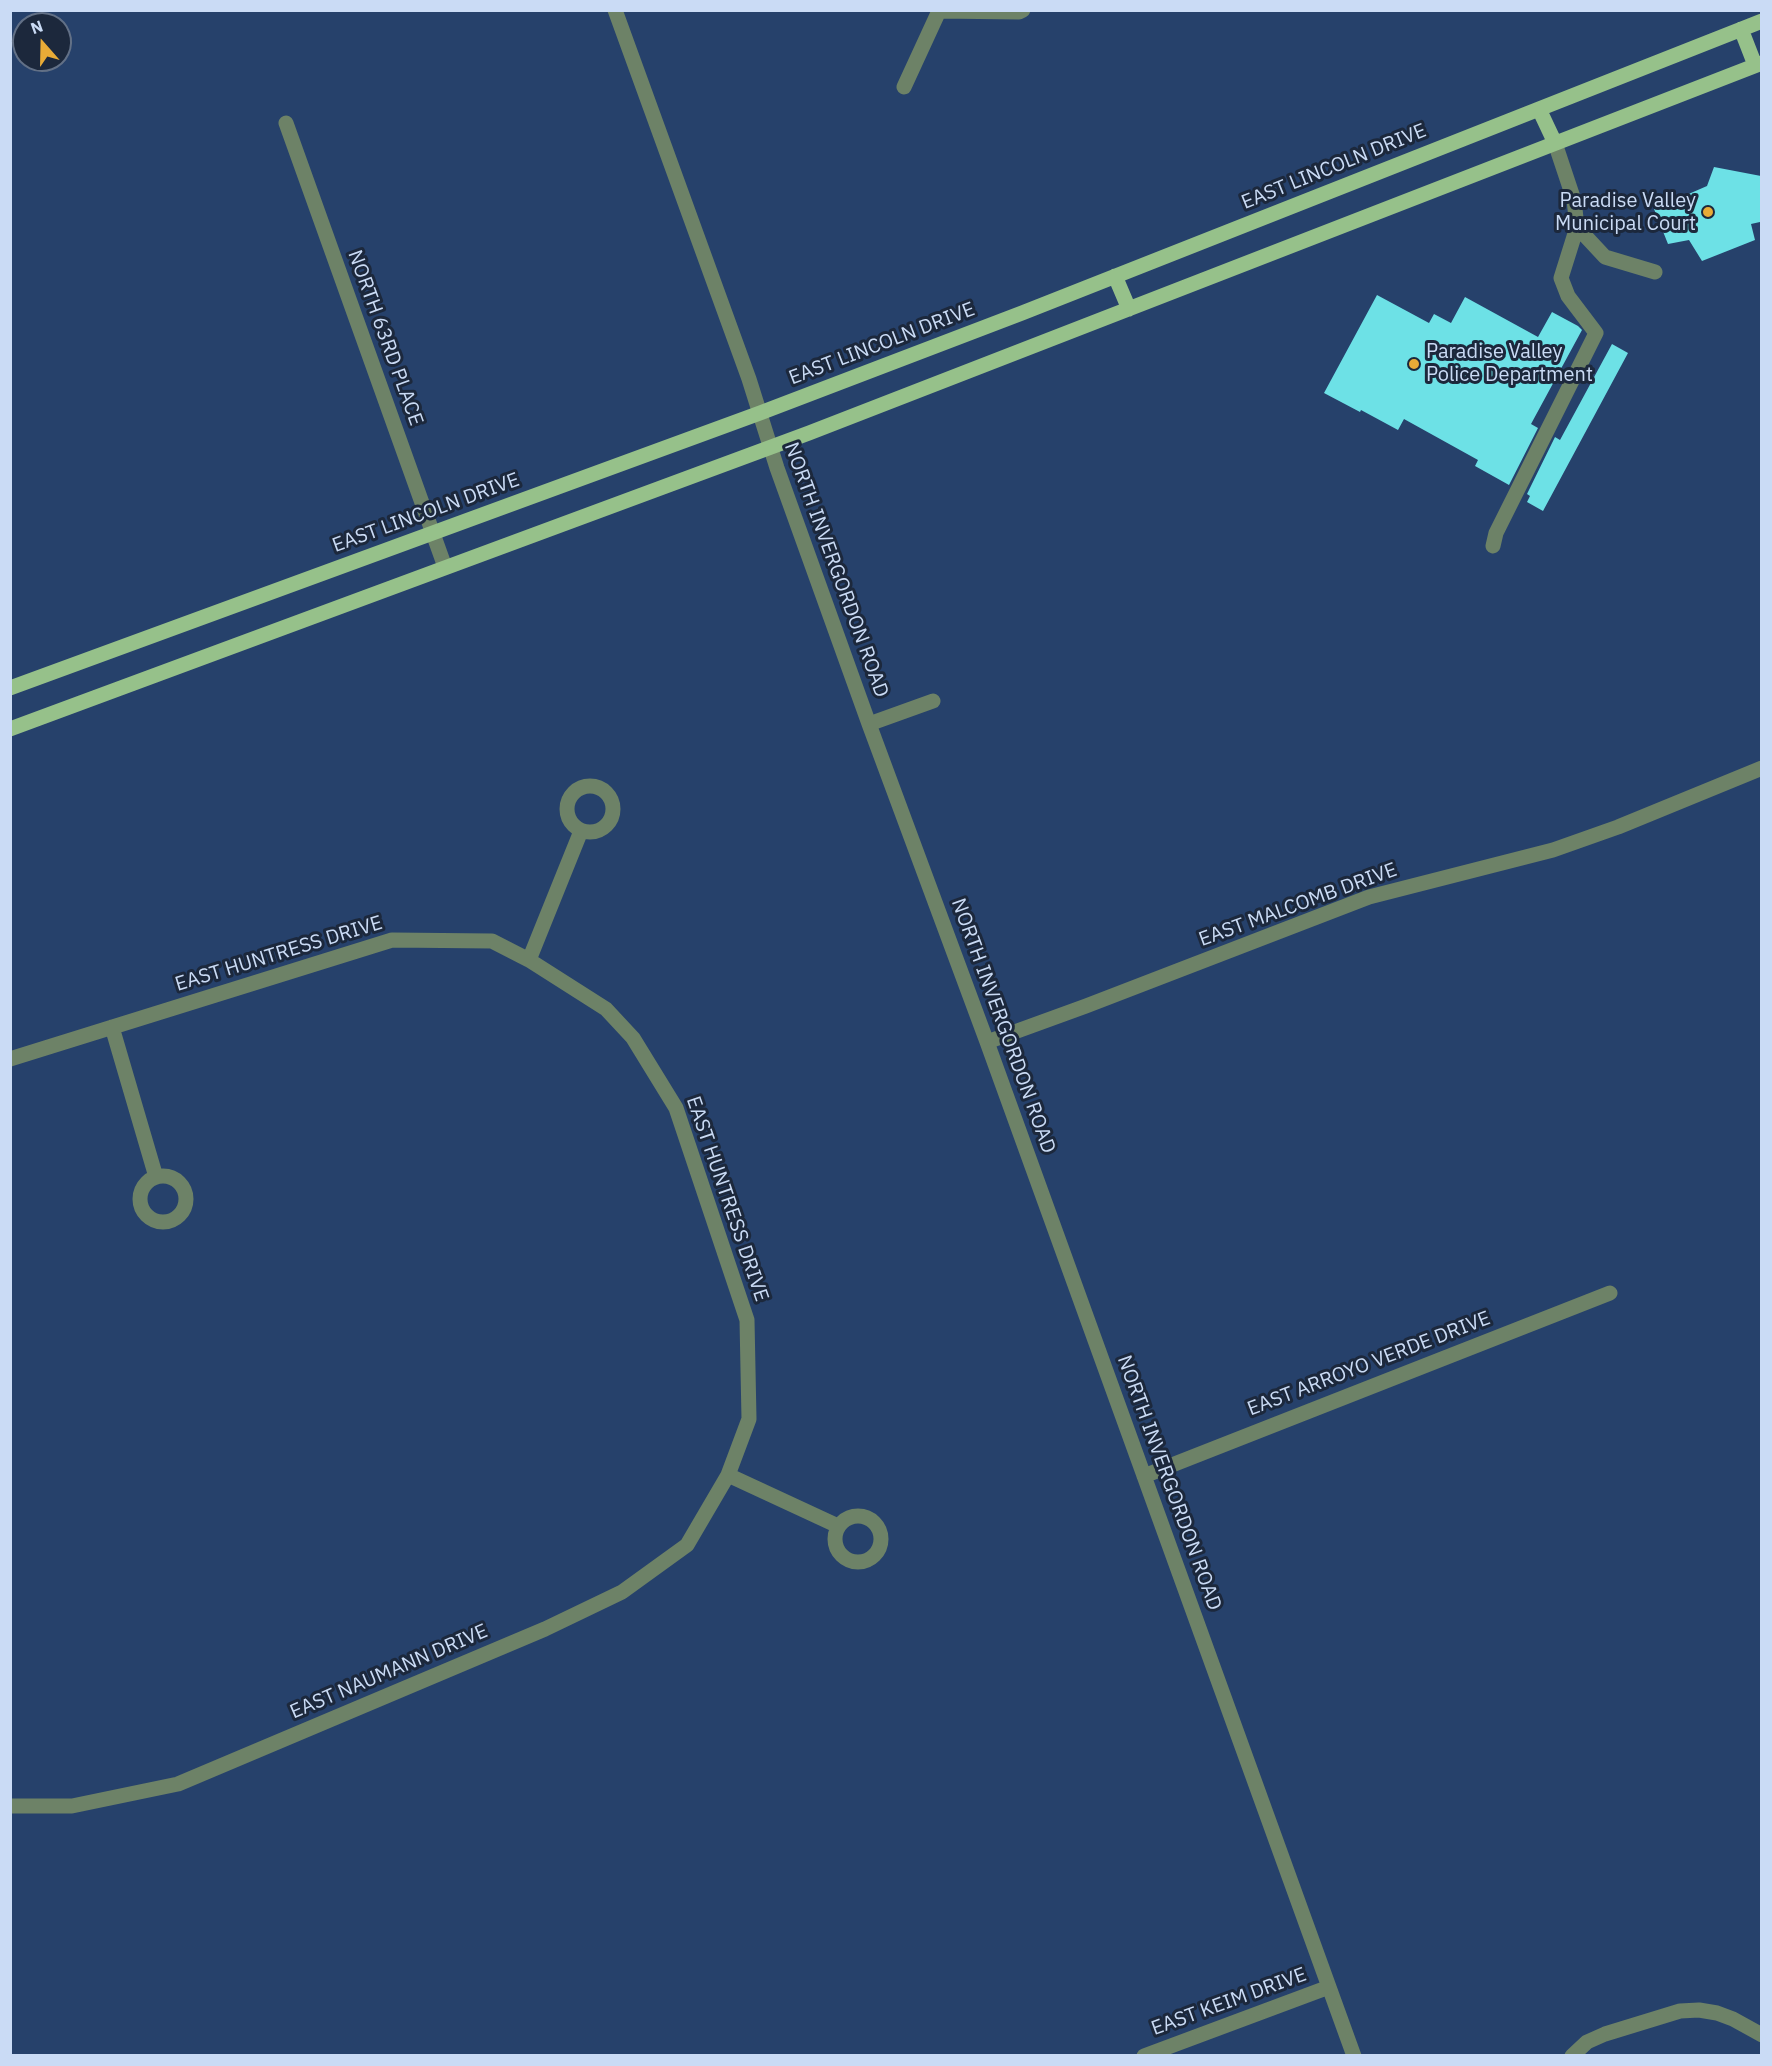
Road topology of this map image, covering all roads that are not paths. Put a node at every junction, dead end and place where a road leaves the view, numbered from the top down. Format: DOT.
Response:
graph roads {
  1 [pos="615,10"];
  2 [pos="1023,10"];
  3 [pos="939,11"];
  4 [pos="1761,21"];
  5 [pos="1741,29"];
  6 [pos="1758,64"];
  7 [pos="904,87"];
  8 [pos="1539,108"];
  9 [pos="286,123"];
  10 [pos="1555,143"];
  11 [pos="1576,227"];
  12 [pos="1655,273"];
  13 [pos="1114,276"];
  14 [pos="1129,309"];
  15 [pos="760,413"];
  16 [pos="770,447"];
  17 [pos="432,533"];
  18 [pos="1493,546"];
  19 [pos="445,567"];
  20 [pos="10,688"];
  21 [pos="933,701"];
  22 [pos="869,724"];
  23 [pos="10,729"];
  24 [pos="1761,768"];
  25 [pos="581,831"];
  26 [pos="529,960"];
  27 [pos="112,1027"];
  28 [pos="987,1042"];
  29 [pos="10,1059"];
  30 [pos="156,1177"];
  31 [pos="1610,1293"];
  32 [pos="728,1475"];
  33 [pos="1144,1476"];
  34 [pos="838,1526"];
  35 [pos="10,1806"];
  36 [pos="1329,1988"];
  37 [pos="1761,2035"];
  38 [pos="1144,2055"];
  39 [pos="1354,2055"];
  40 [pos="1572,2055"];
  1 -- 15 [label="street, NORTH INVERGORDON ROAD"];
  2 -- 3 [label="street"];
  3 -- 7 [label="street"];
  4 -- 5 [label="main road, EAST LINCOLN DRIVE"];
  5 -- 6 [label="main road"];
  5 -- 8 [label="main road, EAST LINCOLN DRIVE"];
  6 -- 10 [label="main road"];
  8 -- 10 [label="main road"];
  8 -- 13 [label="main road, EAST LINCOLN DRIVE"];
  9 -- 17 [label="street, NORTH 63RD PLACE"];
  10 -- 11 [label="street"];
  10 -- 14 [label="main road"];
  11 -- 12 [label="street"];
  11 -- 18 [label="street"];
  13 -- 14 [label="main road"];
  13 -- 15 [label="main road, EAST LINCOLN DRIVE"];
  14 -- 16 [label="main road"];
  15 -- 16 [label="street, NORTH INVERGORDON ROAD"];
  15 -- 17 [label="main road, EAST LINCOLN DRIVE"];
  16 -- 19 [label="main road"];
  16 -- 22 [label="street, NORTH INVERGORDON ROAD"];
  17 -- 19 [label="street, NORTH 63RD PLACE"];
  17 -- 20 [label="main road, EAST LINCOLN DRIVE"];
  19 -- 23 [label="main road"];
  21 -- 22 [label="street"];
  22 -- 28 [label="street, NORTH INVERGORDON ROAD"];
  24 -- 28 [label="street, EAST MALCOMB DRIVE"];
  25 -- 26 [label="street"];
  26 -- 27 [label="street, EAST HUNTRESS DRIVE"];
  26 -- 32 [label="street, EAST HUNTRESS DRIVE"];
  27 -- 29 [label="street, EAST HUNTRESS DRIVE"];
  27 -- 30 [label="street"];
  28 -- 33 [label="street, NORTH INVERGORDON ROAD"];
  31 -- 33 [label="street, EAST ARROYO VERDE DRIVE"];
  32 -- 34 [label="street"];
  32 -- 35 [label="street, EAST NAUMANN DRIVE"];
  33 -- 36 [label="street, NORTH INVERGORDON ROAD"];
  36 -- 38 [label="street, EAST KEIM DRIVE"];
  36 -- 39 [label="street, NORTH INVERGORDON ROAD"];
  37 -- 40 [label="street"];
}
